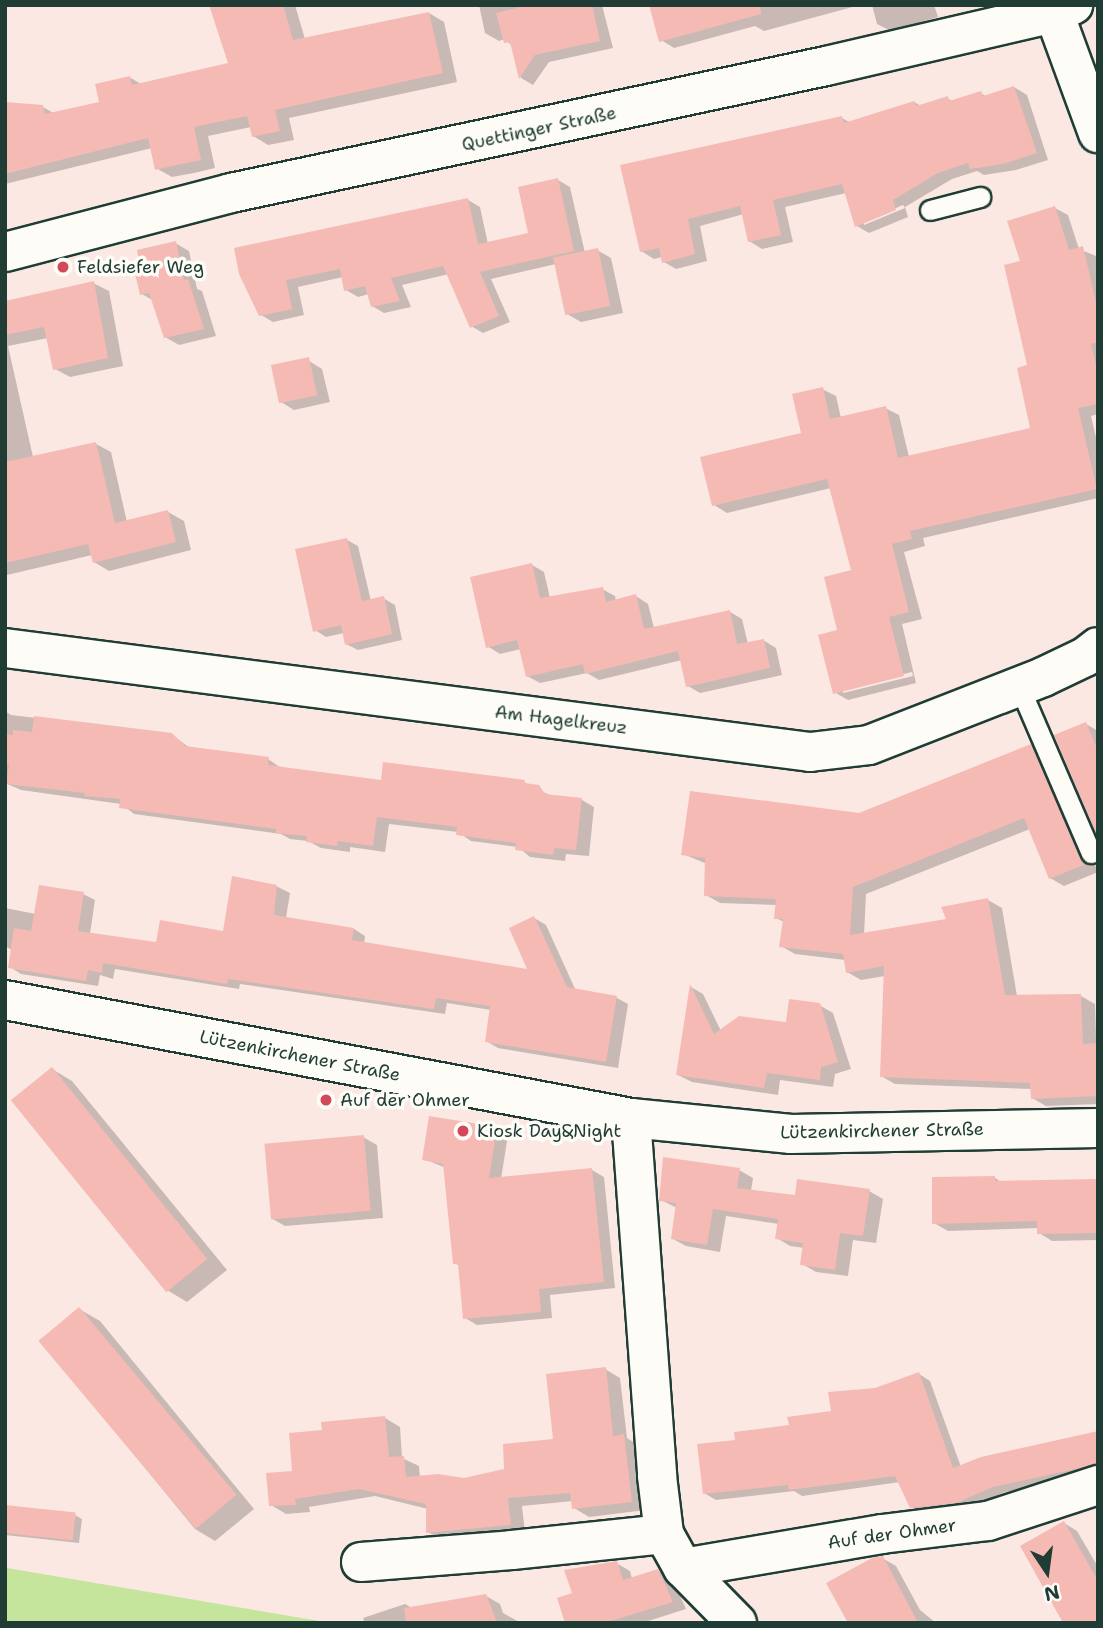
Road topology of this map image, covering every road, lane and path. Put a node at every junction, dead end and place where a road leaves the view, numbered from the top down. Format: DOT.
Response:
graph roads {
  1 [pos="1063,9"];
  2 [pos="1098,133"];
  3 [pos="980,197"];
  4 [pos="930,210"];
  5 [pos="5,251"];
  6 [pos="1098,647"];
  7 [pos="5,648"];
  8 [pos="1019,686"];
  9 [pos="1091,853"];
  10 [pos="5,1000"];
  11 [pos="631,1118"];
  12 [pos="1098,1128"];
  13 [pos="1098,1485"];
  14 [pos="664,1534"];
  15 [pos="361,1562"];
  16 [pos="683,1569"];
  17 [pos="737,1623"];
  1 -- 2 [label="street"];
  1 -- 5 [label="street, Quettinger Straße"];
  3 -- 4 [label="lane"];
  6 -- 8 [label="street, Am Hagelkreuz"];
  7 -- 8 [label="street, Am Hagelkreuz"];
  8 -- 9 [label="lane"];
  10 -- 11 [label="street, Lützenkirchener Straße"];
  11 -- 12 [label="street, Lützenkirchener Straße"];
  11 -- 14 [label="street"];
  13 -- 16 [label="street, Auf der Ohmer"];
  14 -- 15 [label="street"];
  14 -- 16 [label="street"];
  16 -- 17 [label="street"];
}
